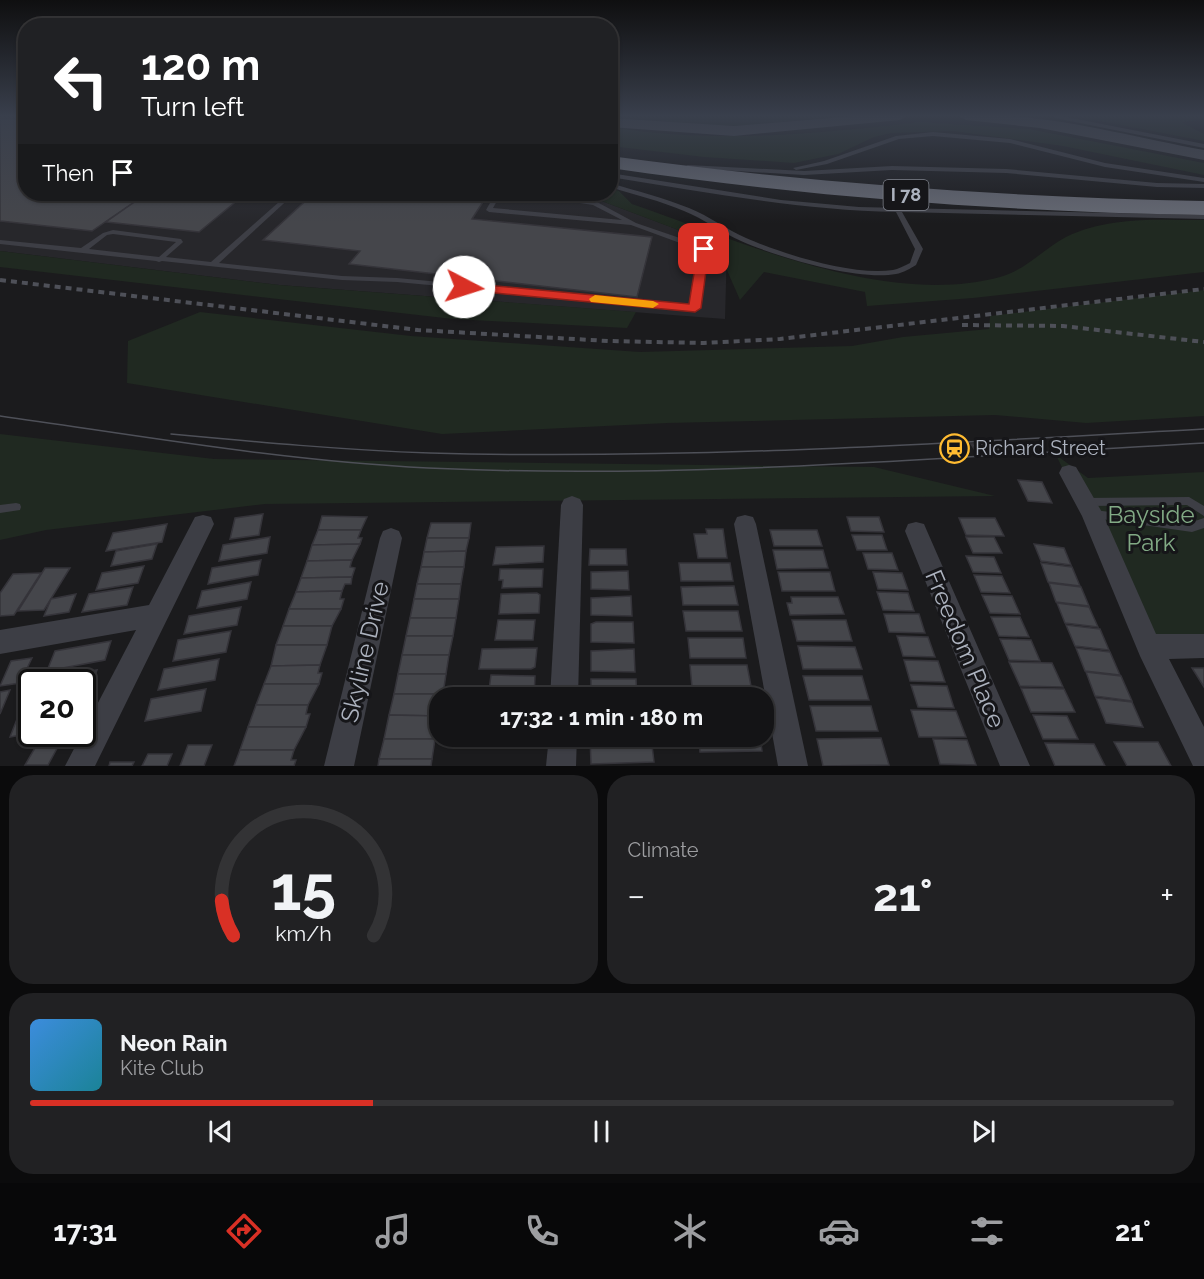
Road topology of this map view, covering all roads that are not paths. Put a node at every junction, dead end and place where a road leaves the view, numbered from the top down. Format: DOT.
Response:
graph roads {
  1 [pos="857,152"];
  2 [pos="1053,152"];
  3 [pos="1187,152"];
  4 [pos="1204,155"];
  5 [pos="618,157"];
  6 [pos="618,163"];
  7 [pos="686,167"];
  8 [pos="769,170"];
  9 [pos="618,176"];
  10 [pos="1204,180"];
  11 [pos="1204,186"];
  12 [pos="618,188"];
  13 [pos="283,201"];
  14 [pos="494,201"];
  15 [pos="582,201"];
  16 [pos="1204,201"];
  17 [pos="1204,208"];
  18 [pos="898,210"];
  19 [pos="1204,217"];
  20 [pos="634,224"];
  21 [pos="0,242"];
  22 [pos="82,251"];
  23 [pos="159,260"];
  24 [pos="212,265"];
  25 [pos="1069,473"];
  26 [pos="572,505"];
  27 [pos="16,507"];
  28 [pos="1088,508"];
  29 [pos="0,509"];
  30 [pos="1204,512"];
  31 [pos="1204,523"];
  32 [pos="203,524"];
  33 [pos="745,524"];
  34 [pos="916,531"];
  35 [pos="391,538"];
  36 [pos="156,615"];
  37 [pos="0,642"];
  38 [pos="1204,646"];
  39 [pos="1149,647"];
  40 [pos="564,687"];
  41 [pos="562,747"];
  42 [pos="1204,757"];
  43 [pos="80,766"];
  44 [pos="339,766"];
  45 [pos="561,766"];
  46 [pos="793,766"];
  47 [pos="1015,766"];
  1 -- 8 [label="lane"];
  2 -- 10 [label="lane"];
  3 -- 4 [label="street"];
  5 -- 7 [label="highway, I 78"];
  6 -- 17 [label="highway, I 78"];
  7 -- 8 [label="lane"];
  7 -- 16 [label="highway, I 78"];
  8 -- 11 [label="lane"];
  9 -- 18 [label="lane"];
  12 -- 18 [label="lane"];
  13 -- 24 [label="lane"];
  14 -- 20 [label="lane"];
  15 -- 20 [label="lane"];
  18 -- 19 [label="lane"];
  20 -- 24 [label="lane"];
  21 -- 22 [label="lane"];
  22 -- 23 [label="lane"];
  22 -- 23 [label="lane"];
  23 -- 24 [label="lane"];
  25 -- 28 [label="street"];
  26 -- 40 [label="street"];
  27 -- 29 [label="lane"];
  28 -- 30 [label="lane"];
  28 -- 31 [label="lane"];
  28 -- 39 [label="street"];
  32 -- 36 [label="street"];
  33 -- 46 [label="street"];
  34 -- 47 [label="street, Freedom Place"];
  35 -- 44 [label="street, Skyline Drive"];
  36 -- 37 [label="street"];
  36 -- 43 [label="street"];
  38 -- 39 [label="street"];
  39 -- 42 [label="street"];
  41 -- 45 [label="street"];
}
